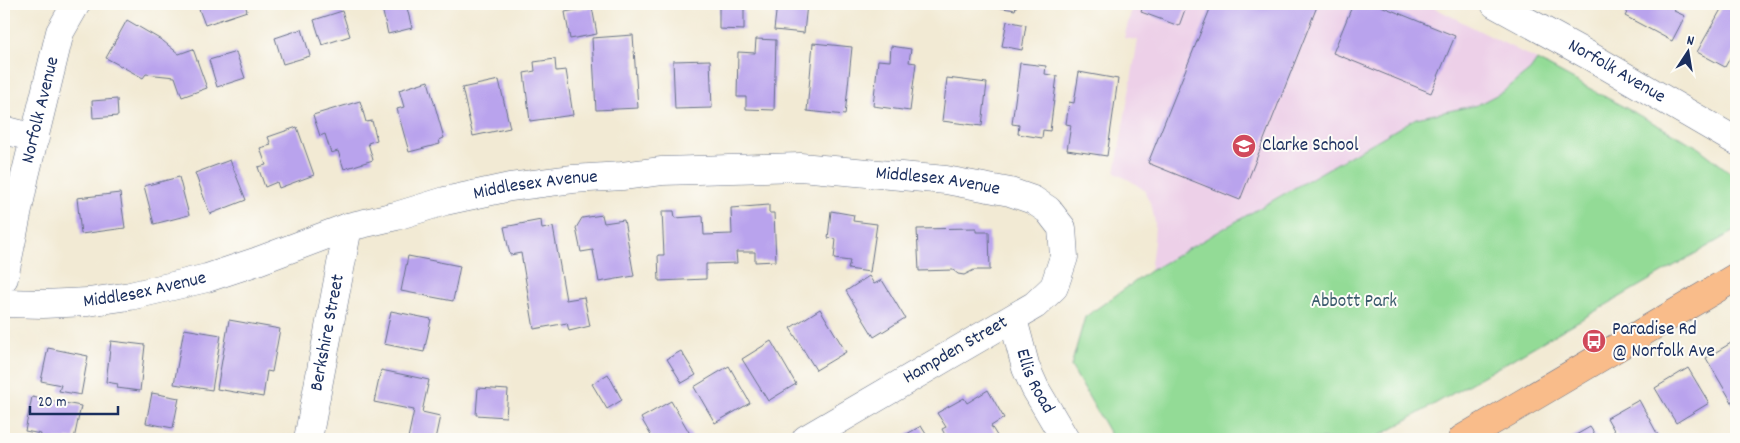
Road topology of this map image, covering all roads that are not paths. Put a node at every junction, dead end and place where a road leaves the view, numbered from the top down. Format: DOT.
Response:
graph roads {
  1 [pos="76,4"];
  2 [pos="1495,4"];
  3 [pos="4,130"];
  4 [pos="35,138"];
  5 [pos="1736,141"];
  6 [pos="348,227"];
  7 [pos="1062,232"];
  8 [pos="1736,277"];
  9 [pos="4,278"];
  10 [pos="4,303"];
  11 [pos="1013,319"];
  12 [pos="308,439"];
  13 [pos="806,439"];
  14 [pos="1065,439"];
  15 [pos="1462,439"];
  1 -- 4 [label="street, Norfolk Avenue"];
  2 -- 5 [label="street, Norfolk Avenue"];
  3 -- 4 [label="street"];
  4 -- 9 [label="street, Norfolk Avenue"];
  6 -- 7 [label="street, Middlesex Avenue"];
  6 -- 10 [label="street, Middlesex Avenue"];
  6 -- 12 [label="street, Berkshire Street"];
  7 -- 11 [label="street, Hampden Street"];
  8 -- 15 [label="highway"];
  11 -- 13 [label="street, Hampden Street"];
  11 -- 14 [label="street, Ellis Road"];
}
